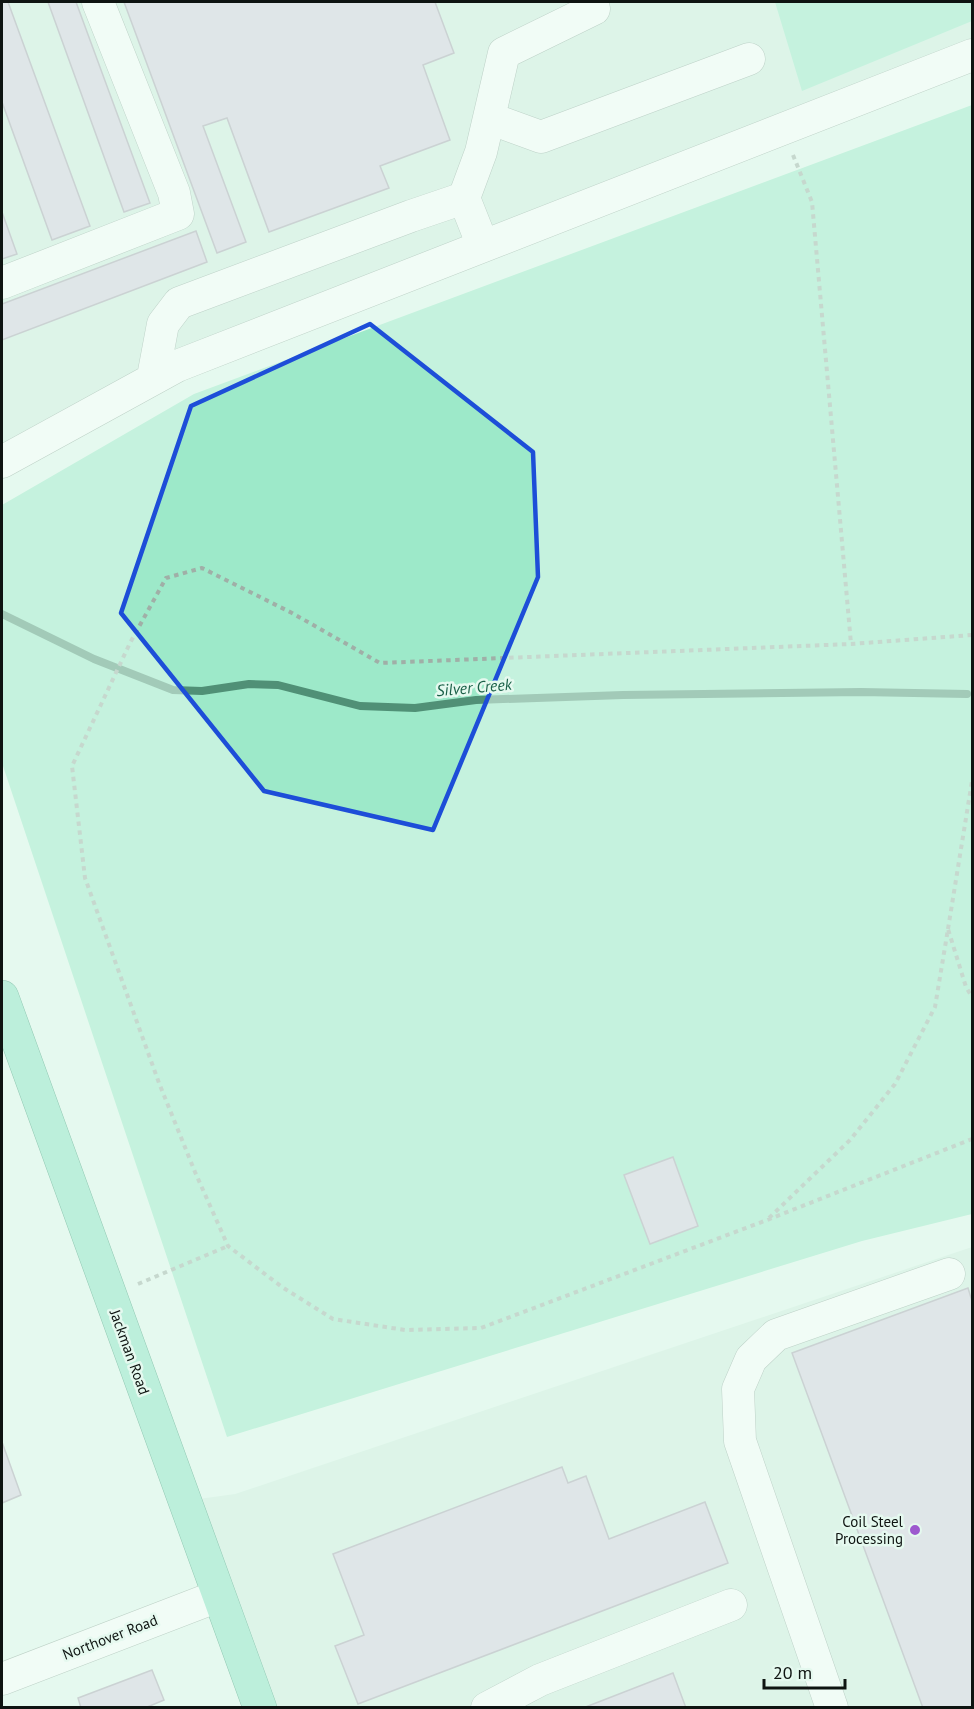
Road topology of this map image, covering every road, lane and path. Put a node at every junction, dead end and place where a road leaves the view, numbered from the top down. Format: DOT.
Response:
graph roads {
  1 [pos="98,2"];
  2 [pos="592,2"];
  3 [pos="972,55"];
  4 [pos="749,59"];
  5 [pos="489,118"];
  6 [pos="783,129"];
  7 [pos="464,198"];
  8 [pos="483,246"];
  9 [pos="2,283"];
  10 [pos="153,377"];
  11 [pos="2,462"];
  12 [pos="972,635"];
  13 [pos="851,644"];
  14 [pos="972,782"];
  15 [pos="948,929"];
  16 [pos="2,997"];
  17 [pos="972,997"];
  18 [pos="972,1139"];
  19 [pos="767,1220"];
  20 [pos="228,1246"];
  21 [pos="949,1274"];
  22 [pos="110,1296"];
  23 [pos="218,1596"];
  24 [pos="731,1605"];
  25 [pos="2,1678"];
  26 [pos="260,1707"];
  27 [pos="487,1707"];
  28 [pos="832,1707"];
  1 -- 9 [label="street"];
  2 -- 5 [label="street"];
  3 -- 6 [label="street"];
  4 -- 5 [label="street"];
  5 -- 7 [label="street"];
  6 -- 8 [label="street"];
  6 -- 13 [label="path"];
  7 -- 8 [label="street"];
  7 -- 10 [label="street"];
  8 -- 10 [label="street"];
  10 -- 11 [label="street"];
  12 -- 13 [label="path"];
  13 -- 20 [label="path"];
  14 -- 15 [label="path"];
  15 -- 17 [label="path"];
  15 -- 19 [label="path"];
  16 -- 22 [label="main road, Jackman Road"];
  18 -- 19 [label="path"];
  19 -- 20 [label="path"];
  20 -- 22 [label="path"];
  21 -- 28 [label="street"];
  22 -- 23 [label="main road, Jackman Road"];
  23 -- 25 [label="street, Northover Road"];
  23 -- 26 [label="main road, Jackman Road"];
  24 -- 27 [label="street"];
}
